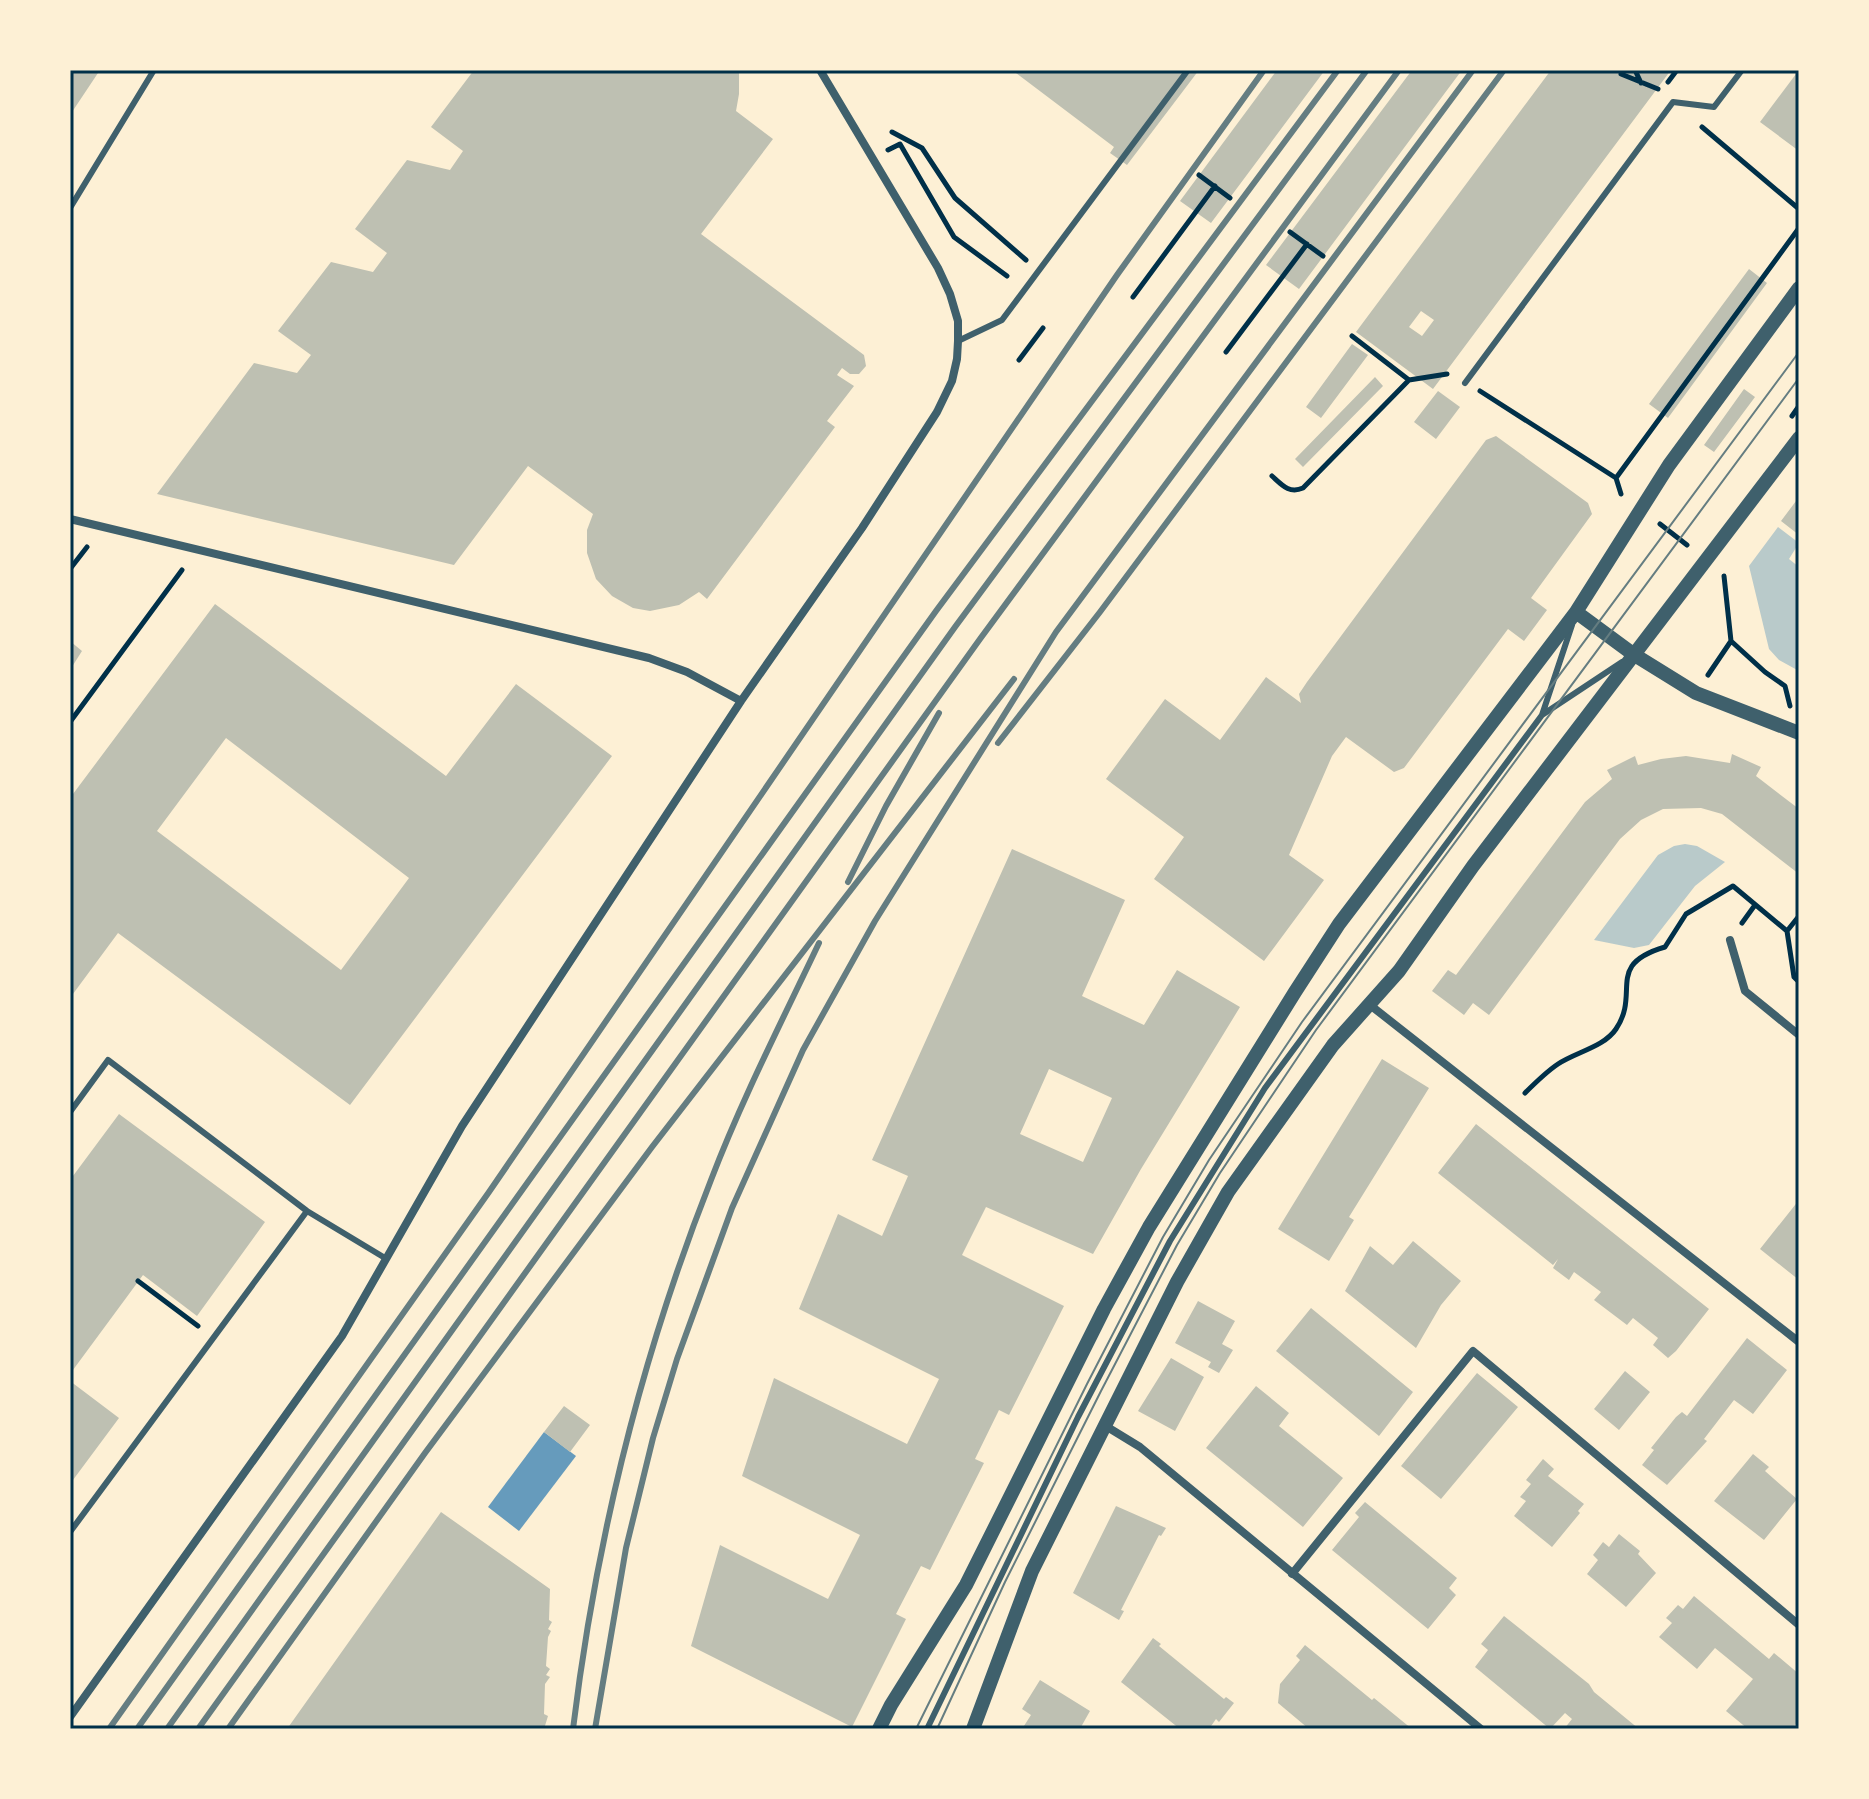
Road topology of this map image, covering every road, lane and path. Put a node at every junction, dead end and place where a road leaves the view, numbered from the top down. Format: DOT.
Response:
graph roads {
  1 [pos="154,70"];
  2 [pos="820,70"];
  3 [pos="1188,70"];
  4 [pos="1635,70"];
  5 [pos="1742,70"];
  6 [pos="1621,74"];
  7 [pos="1642,84"];
  8 [pos="1673,102"];
  9 [pos="892,132"];
  10 [pos="900,144"];
  11 [pos="1199,175"];
  12 [pos="1215,186"];
  13 [pos="1230,198"];
  14 [pos="70,208"];
  15 [pos="1799,209"];
  16 [pos="1799,228"];
  17 [pos="1290,232"];
  18 [pos="1307,244"];
  19 [pos="1323,256"];
  20 [pos="1040,269"];
  21 [pos="1007,276"];
  22 [pos="1799,288"];
  23 [pos="1133,297"];
  24 [pos="1043,328"];
  25 [pos="1352,336"];
  26 [pos="958,341"];
  27 [pos="1226,352"];
  28 [pos="1019,360"];
  29 [pos="1409,380"];
  30 [pos="1465,383"];
  31 [pos="1799,438"];
  32 [pos="1272,476"];
  33 [pos="1616,478"];
  34 [pos="1621,496"];
  35 [pos="70,519"];
  36 [pos="1660,524"];
  37 [pos="1686,545"];
  38 [pos="87,547"];
  39 [pos="70,569"];
  40 [pos="182,570"];
  41 [pos="1723,571"];
  42 [pos="1576,612"];
  43 [pos="1731,641"];
  44 [pos="1633,654"];
  45 [pos="1701,685"];
  46 [pos="1785,686"];
  47 [pos="741,701"];
  48 [pos="1542,715"];
  49 [pos="70,722"];
  50 [pos="1799,733"];
  51 [pos="1799,916"];
  52 [pos="1787,931"];
  53 [pos="1730,940"];
  54 [pos="1799,982"];
  55 [pos="1370,1005"];
  56 [pos="1799,1035"];
  57 [pos="1525,1093"];
  58 [pos="70,1112"];
  59 [pos="307,1211"];
  60 [pos="385,1258"];
  61 [pos="138,1281"];
  62 [pos="214,1337"];
  63 [pos="1799,1342"];
  64 [pos="1103,1425"];
  65 [pos="70,1532"];
  66 [pos="1292,1574"];
  67 [pos="1799,1625"];
  68 [pos="70,1717"];
  69 [pos="879,1729"];
  70 [pos="927,1729"];
  71 [pos="973,1729"];
  72 [pos="1481,1729"];
  1 -- 14 [label="lane"];
  2 -- 26 [label="street"];
  3 -- 20 [label="lane"];
  4 -- 7 [label="path"];
  5 -- 8 [label="lane"];
  6 -- 7 [label="path"];
  7 -- 8 [label="path"];
  8 -- 15 [label="path"];
  8 -- 30 [label="lane"];
  9 -- 20 [label="path"];
  10 -- 21 [label="path"];
  11 -- 12 [label="path"];
  12 -- 13 [label="path"];
  12 -- 23 [label="path"];
  16 -- 33 [label="path"];
  17 -- 18 [label="path"];
  18 -- 19 [label="path"];
  18 -- 27 [label="path"];
  20 -- 26 [label="lane"];
  22 -- 42 [label="street"];
  24 -- 28 [label="path"];
  25 -- 29 [label="path"];
  26 -- 47 [label="street"];
  29 -- 30 [label="path"];
  29 -- 32 [label="path"];
  30 -- 33 [label="path"];
  31 -- 44 [label="street"];
  33 -- 34 [label="path"];
  35 -- 47 [label="street"];
  36 -- 37 [label="path"];
  38 -- 39 [label="path"];
  40 -- 49 [label="path"];
  41 -- 43 [label="path"];
  42 -- 44 [label="street"];
  42 -- 48 [label="lane"];
  42 -- 69 [label="street"];
  43 -- 45 [label="path"];
  43 -- 46 [label="path"];
  44 -- 48 [label="lane"];
  44 -- 50 [label="street"];
  44 -- 55 [label="street"];
  47 -- 60 [label="street"];
  48 -- 70 [label="lane"];
  51 -- 52 [label="path"];
  52 -- 54 [label="path"];
  52 -- 57 [label="path"];
  53 -- 56 [label="street"];
  55 -- 63 [label="street"];
  55 -- 64 [label="street"];
  58 -- 59 [label="lane"];
  59 -- 60 [label="lane"];
  59 -- 62 [label="lane"];
  60 -- 68 [label="street"];
  61 -- 62 [label="path"];
  62 -- 65 [label="lane"];
  64 -- 66 [label="street"];
  64 -- 71 [label="street"];
  66 -- 67 [label="street"];
  66 -- 72 [label="street"];
}
